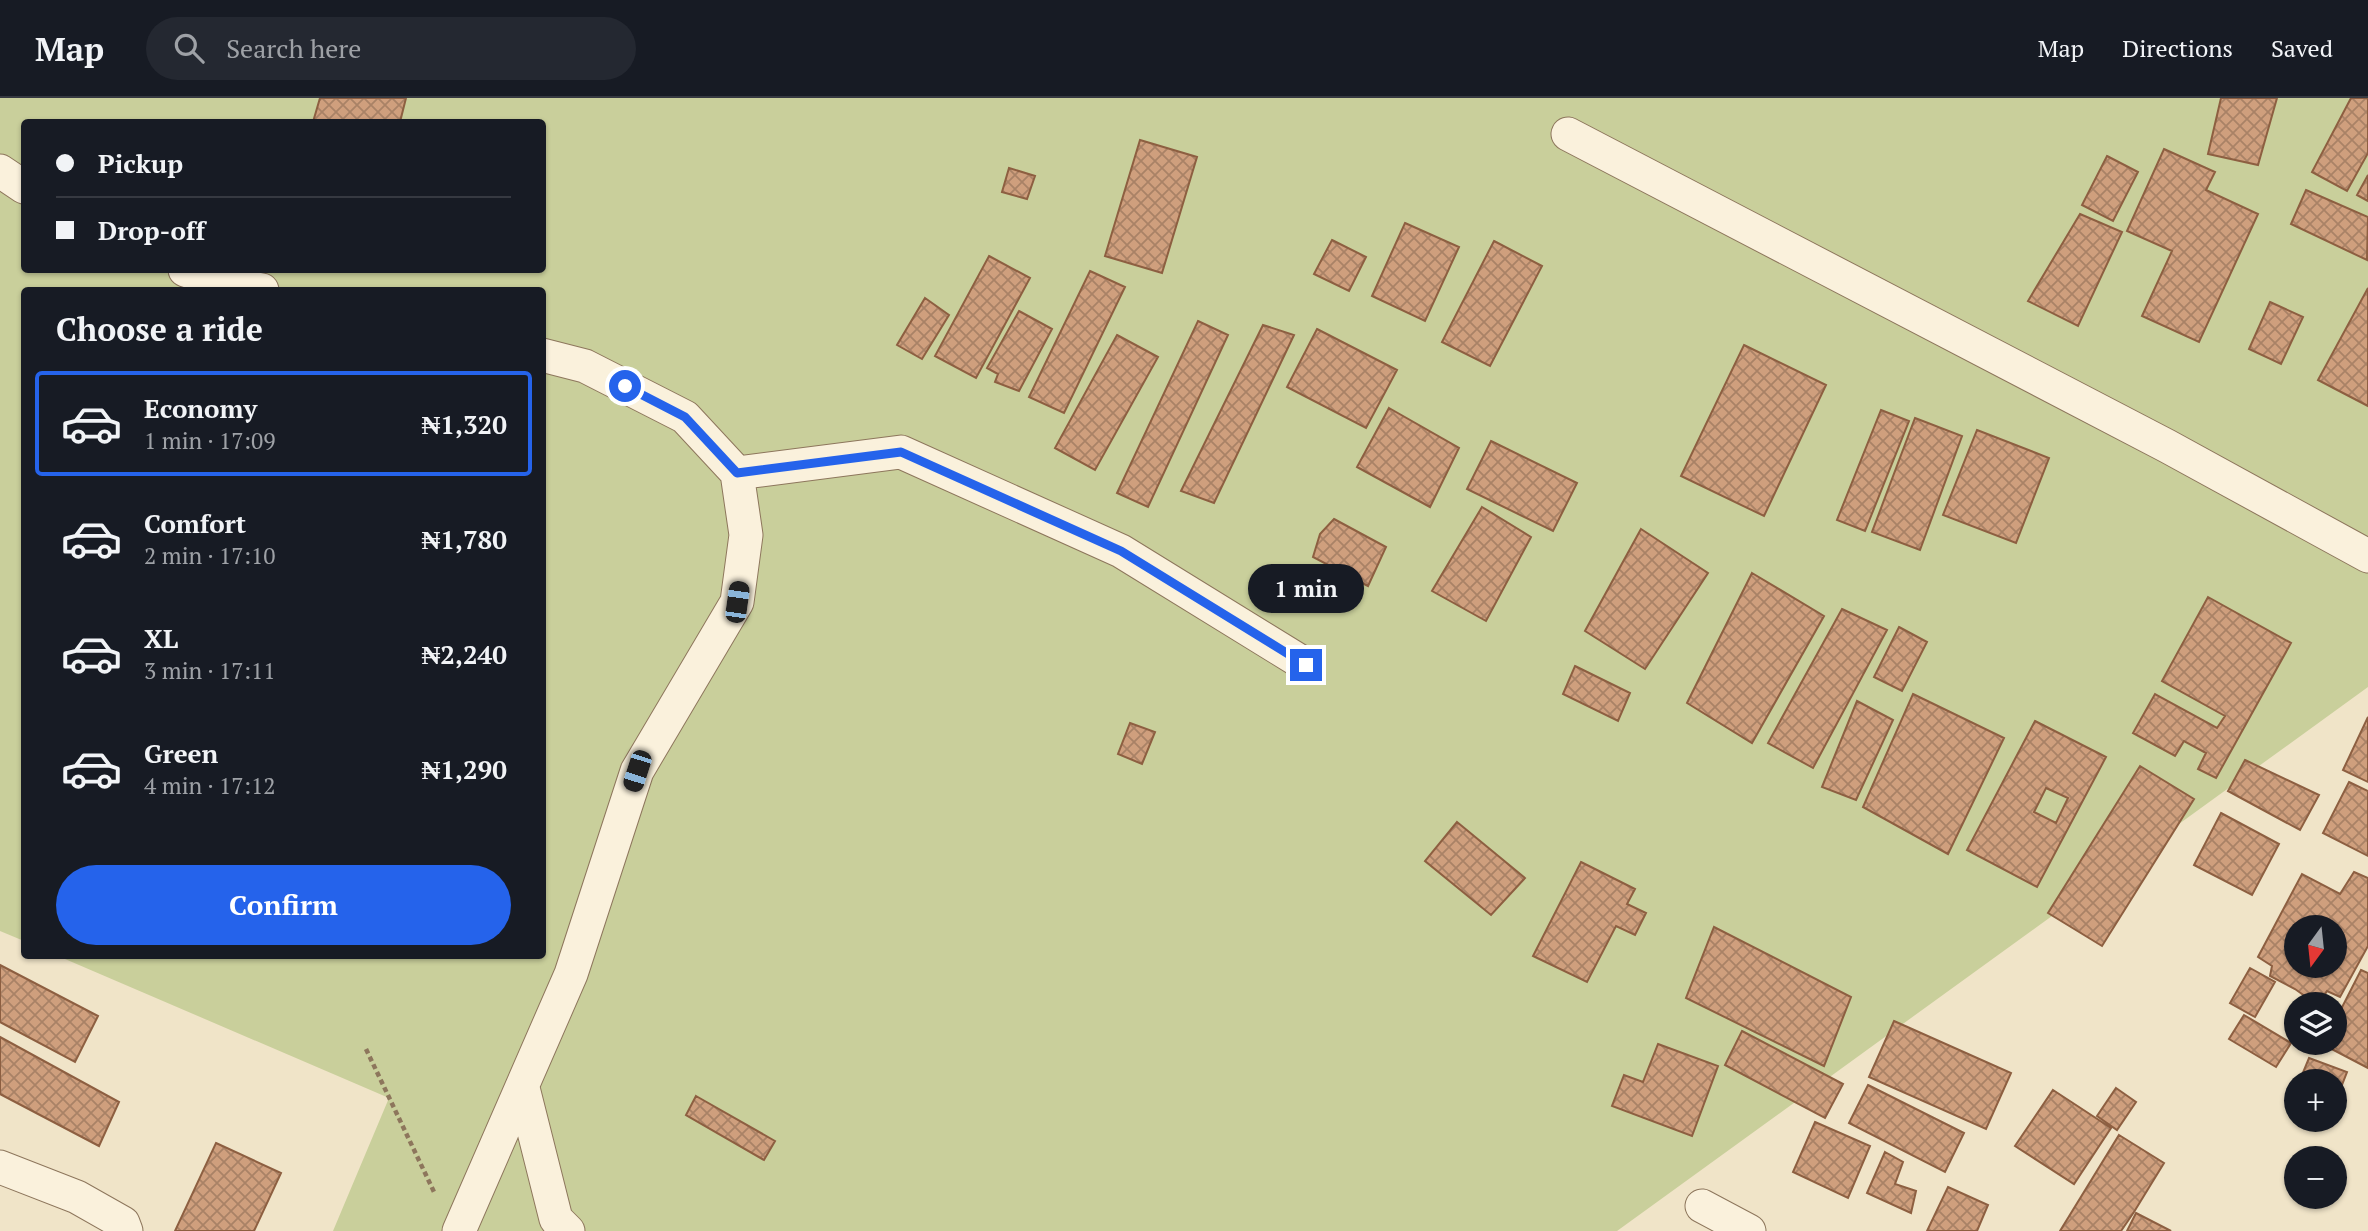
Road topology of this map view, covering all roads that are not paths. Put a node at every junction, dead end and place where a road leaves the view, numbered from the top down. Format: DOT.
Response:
graph roads {
  1 [pos="1567,134"];
  2 [pos="0,171"];
  3 [pos="21,185"];
  4 [pos="194,273"];
  5 [pos="245,287"];
  6 [pos="546,356"];
  7 [pos="737,473"];
  8 [pos="2368,556"];
  9 [pos="1306,665"];
  10 [pos="523,1088"];
  11 [pos="0,1167"];
  12 [pos="1702,1206"];
  13 [pos="126,1231"];
  14 [pos="459,1231"];
  15 [pos="568,1231"];
  16 [pos="1749,1231"];
  1 -- 8 [label="street"];
  2 -- 3 [label="street"];
  4 -- 5 [label="street"];
  6 -- 7 [label="street"];
  7 -- 9 [label="street"];
  7 -- 10 [label="street"];
  10 -- 14 [label="street"];
  10 -- 15 [label="street"];
  11 -- 13 [label="street"];
  12 -- 16 [label="street"];
}
